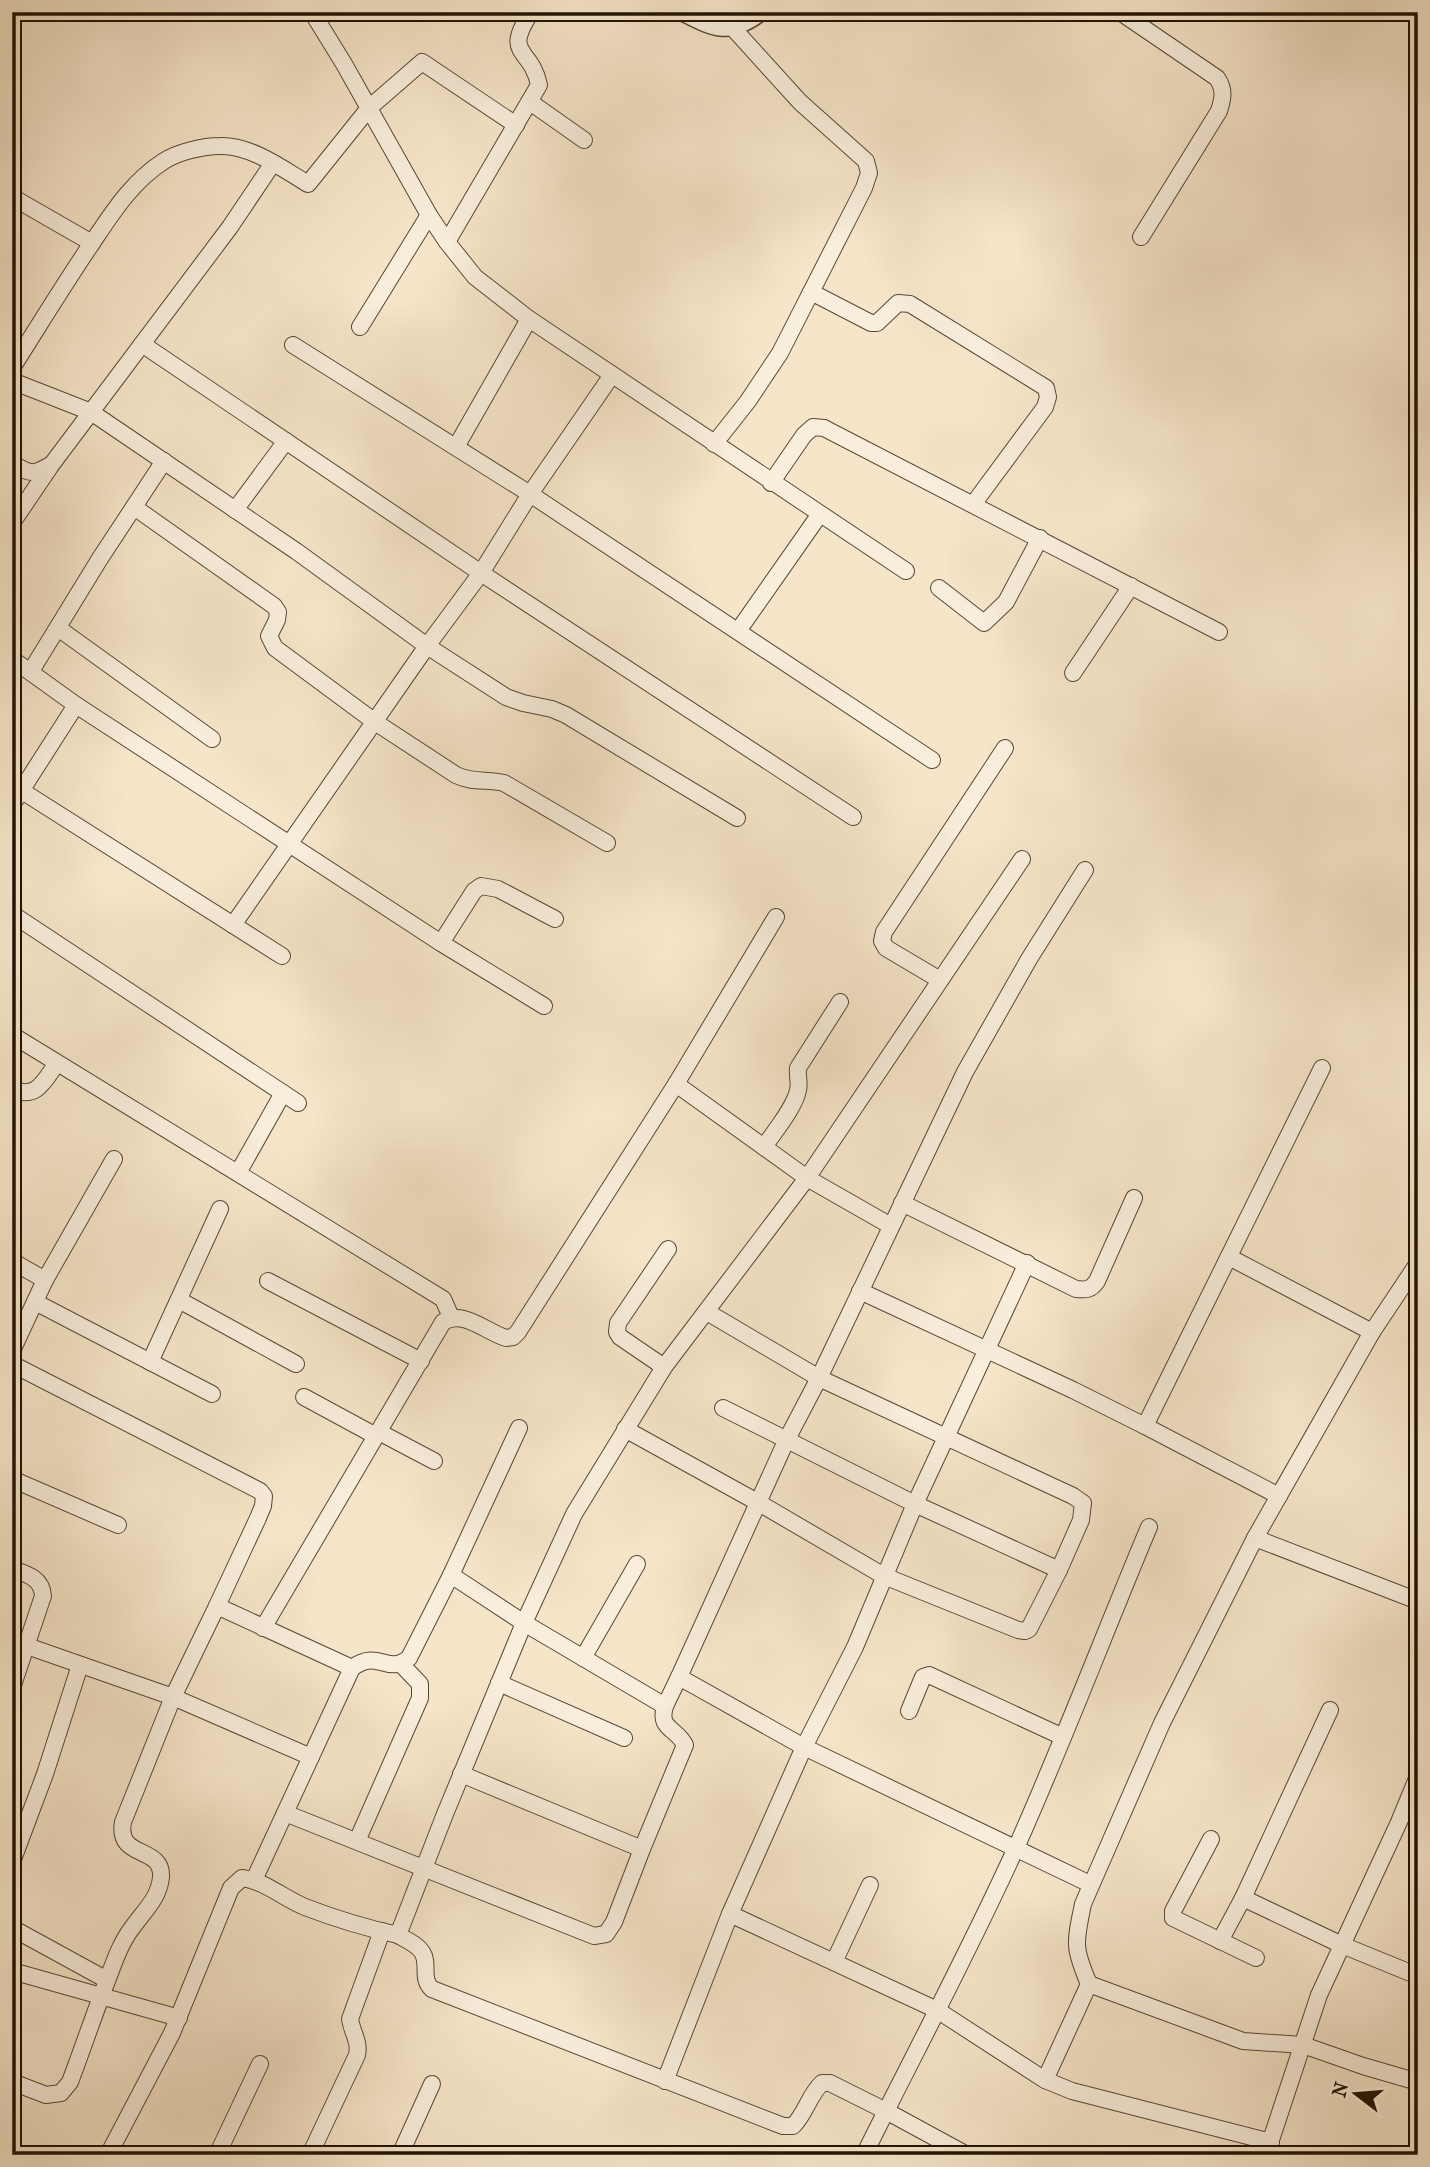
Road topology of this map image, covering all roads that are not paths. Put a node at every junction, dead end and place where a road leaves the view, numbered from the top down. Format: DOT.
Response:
graph roads {
  1 [pos="312,12"];
  2 [pos="531,12"];
  3 [pos="685,12"];
  4 [pos="759,12"];
  5 [pos="1120,12"];
  6 [pos="732,27"];
  7 [pos="530,103"];
  8 [pos="369,108"];
  9 [pos="516,125"];
  10 [pos="584,140"];
  11 [pos="273,163"];
  12 [pos="12,199"];
  13 [pos="429,215"];
  14 [pos="1141,237"];
  15 [pos="447,242"];
  16 [pos="92,243"];
  17 [pos="811,292"];
  18 [pos="529,319"];
  19 [pos="360,327"];
  20 [pos="142,344"];
  21 [pos="293,345"];
  22 [pos="12,368"];
  23 [pos="612,375"];
  24 [pos="12,381"];
  25 [pos="91,412"];
  26 [pos="286,441"];
  27 [pos="715,444"];
  28 [pos="456,447"];
  29 [pos="164,461"];
  30 [pos="12,463"];
  31 [pos="52,464"];
  32 [pos="771,483"];
  33 [pos="530,494"];
  34 [pos="974,503"];
  35 [pos="134,507"];
  36 [pos="235,510"];
  37 [pos="820,514"];
  38 [pos="12,523"];
  39 [pos="1040,538"];
  40 [pos="906,571"];
  41 [pos="481,573"];
  42 [pos="1131,586"];
  43 [pos="939,588"];
  44 [pos="58,628"];
  45 [pos="738,631"];
  46 [pos="1219,632"];
  47 [pos="427,646"];
  48 [pos="12,659"];
  49 [pos="31,671"];
  50 [pos="1073,673"];
  51 [pos="76,705"];
  52 [pos="375,722"];
  53 [pos="212,739"];
  54 [pos="1005,748"];
  55 [pos="932,760"];
  56 [pos="22,791"];
  57 [pos="12,805"];
  58 [pos="853,817"];
  59 [pos="737,818"];
  60 [pos="288,843"];
  61 [pos="607,843"];
  62 [pos="1022,859"];
  63 [pos="1085,870"];
  64 [pos="12,914"];
  65 [pos="776,916"];
  66 [pos="555,919"];
  67 [pos="233,925"];
  68 [pos="441,943"];
  69 [pos="282,956"];
  70 [pos="940,980"];
  71 [pos="841,1002"];
  72 [pos="544,1006"];
  73 [pos="12,1035"];
  74 [pos="57,1063"];
  75 [pos="1322,1069"];
  76 [pos="676,1084"];
  77 [pos="12,1090"];
  78 [pos="283,1093"];
  79 [pos="298,1103"];
  80 [pos="764,1147"];
  81 [pos="114,1160"];
  82 [pos="238,1173"];
  83 [pos="807,1178"];
  84 [pos="1134,1198"];
  85 [pos="902,1203"];
  86 [pos="220,1209"];
  87 [pos="891,1226"];
  88 [pos="668,1249"];
  89 [pos="1230,1257"];
  90 [pos="12,1261"];
  91 [pos="1418,1262"];
  92 [pos="1027,1263"];
  93 [pos="45,1280"];
  94 [pos="268,1282"];
  95 [pos="860,1291"];
  96 [pos="179,1300"];
  97 [pos="35,1302"];
  98 [pos="707,1312"];
  99 [pos="451,1317"];
  100 [pos="1372,1332"];
  101 [pos="987,1349"];
  102 [pos="12,1350"];
  103 [pos="421,1361"];
  104 [pos="150,1362"];
  105 [pos="12,1364"];
  106 [pos="296,1364"];
  107 [pos="664,1367"];
  108 [pos="819,1378"];
  109 [pos="212,1394"];
  110 [pos="304,1397"];
  111 [pos="723,1408"];
  112 [pos="1144,1426"];
  113 [pos="519,1428"];
  114 [pos="625,1429"];
  115 [pos="378,1434"];
  116 [pos="945,1437"];
  117 [pos="786,1441"];
  118 [pos="433,1461"];
  119 [pos="12,1479"];
  120 [pos="1279,1496"];
  121 [pos="759,1503"];
  122 [pos="915,1504"];
  123 [pos="118,1525"];
  124 [pos="1149,1527"];
  125 [pos="1255,1538"];
  126 [pos="636,1564"];
  127 [pos="12,1569"];
  128 [pos="1059,1570"];
  129 [pos="451,1575"];
  130 [pos="884,1576"];
  131 [pos="1418,1601"];
  132 [pos="216,1606"];
  133 [pos="524,1623"];
  134 [pos="263,1628"];
  135 [pos="27,1646"];
  136 [pos="583,1657"];
  137 [pos="401,1664"];
  138 [pos="80,1665"];
  139 [pos="352,1668"];
  140 [pos="680,1677"];
  141 [pos="499,1683"];
  142 [pos="12,1688"];
  143 [pos="173,1697"];
  144 [pos="665,1706"];
  145 [pos="1330,1710"];
  146 [pos="909,1711"];
  147 [pos="1063,1737"];
  148 [pos="624,1738"];
  149 [pos="804,1747"];
  150 [pos="312,1757"];
  151 [pos="461,1774"];
  152 [pos="1418,1776"];
  153 [pos="285,1813"];
  154 [pos="1211,1839"];
  155 [pos="357,1841"];
  156 [pos="642,1849"];
  157 [pos="1015,1850"];
  158 [pos="12,1862"];
  159 [pos="424,1869"];
  160 [pos="254,1880"];
  161 [pos="870,1885"];
  162 [pos="1090,1885"];
  163 [pos="1243,1898"];
  164 [pos="730,1914"];
  165 [pos="12,1928"];
  166 [pos="390,1933"];
  167 [pos="1220,1941"];
  168 [pos="1342,1945"];
  169 [pos="1256,1958"];
  170 [pos="834,1962"];
  171 [pos="12,1971"];
  172 [pos="1418,1976"];
  173 [pos="1089,1984"];
  174 [pos="104,1988"];
  175 [pos="937,2010"];
  176 [pos="179,2018"];
  177 [pos="1303,2045"];
  178 [pos="260,2064"];
  179 [pos="1045,2080"];
  180 [pos="665,2081"];
  181 [pos="12,2082"];
  182 [pos="1418,2082"];
  183 [pos="432,2084"];
  184 [pos="886,2111"];
  185 [pos="1268,2148"];
  186 [pos="958,2153"];
  187 [pos="108,2155"];
  188 [pos="217,2155"];
  189 [pos="310,2155"];
  190 [pos="400,2155"];
  191 [pos="864,2155"];
  1 -- 8 [label="street"];
  2 -- 7 [label="street"];
  3 -- 6 [label="street"];
  4 -- 6 [label="street"];
  5 -- 14 [label="street"];
  6 -- 17 [label="street"];
  7 -- 9 [label="street"];
  7 -- 10 [label="street"];
  8 -- 9 [label="street"];
  8 -- 11 [label="street"];
  8 -- 13 [label="street"];
  9 -- 15 [label="street"];
  11 -- 16 [label="street"];
  11 -- 20 [label="street"];
  12 -- 16 [label="street"];
  13 -- 15 [label="street"];
  13 -- 19 [label="street"];
  15 -- 18 [label="street"];
  16 -- 22 [label="street"];
  17 -- 27 [label="street"];
  17 -- 34 [label="street"];
  18 -- 23 [label="street"];
  18 -- 28 [label="street"];
  20 -- 25 [label="street"];
  20 -- 26 [label="street"];
  21 -- 28 [label="street"];
  23 -- 27 [label="street"];
  23 -- 33 [label="street"];
  24 -- 25 [label="street"];
  25 -- 29 [label="street"];
  25 -- 31 [label="street"];
  26 -- 36 [label="street"];
  26 -- 41 [label="street"];
  27 -- 32 [label="street"];
  28 -- 33 [label="street"];
  29 -- 35 [label="street"];
  29 -- 36 [label="street"];
  30 -- 31 [label="street"];
  31 -- 38 [label="street"];
  32 -- 34 [label="street"];
  32 -- 37 [label="street"];
  33 -- 41 [label="street"];
  33 -- 45 [label="street"];
  34 -- 39 [label="street"];
  35 -- 44 [label="street"];
  35 -- 52 [label="street"];
  36 -- 47 [label="street"];
  37 -- 40 [label="street"];
  37 -- 45 [label="street"];
  39 -- 42 [label="street"];
  39 -- 43 [label="street"];
  41 -- 47 [label="street"];
  41 -- 58 [label="street"];
  42 -- 46 [label="street"];
  42 -- 50 [label="street"];
  44 -- 49 [label="street"];
  44 -- 53 [label="street"];
  45 -- 55 [label="street"];
  47 -- 52 [label="street"];
  47 -- 59 [label="street"];
  48 -- 49 [label="street"];
  49 -- 51 [label="street"];
  51 -- 56 [label="street"];
  51 -- 60 [label="street"];
  52 -- 60 [label="street"];
  52 -- 61 [label="street"];
  54 -- 70 [label="street"];
  56 -- 57 [label="street"];
  56 -- 67 [label="street"];
  60 -- 67 [label="street"];
  60 -- 68 [label="street"];
  62 -- 70 [label="street"];
  63 -- 85 [label="street"];
  64 -- 78 [label="street"];
  65 -- 76 [label="street"];
  66 -- 68 [label="street"];
  67 -- 69 [label="street"];
  68 -- 72 [label="street"];
  70 -- 83 [label="street"];
  71 -- 80 [label="street"];
  73 -- 74 [label="street"];
  74 -- 77 [label="street"];
  74 -- 82 [label="street"];
  75 -- 89 [label="street"];
  76 -- 80 [label="street"];
  76 -- 99 [label="street"];
  78 -- 79 [label="street"];
  78 -- 82 [label="street"];
  80 -- 83 [label="street"];
  81 -- 93 [label="street"];
  82 -- 99 [label="street"];
  83 -- 87 [label="street"];
  83 -- 98 [label="street"];
  84 -- 92 [label="street"];
  85 -- 87 [label="street"];
  85 -- 92 [label="street"];
  86 -- 96 [label="street"];
  87 -- 95 [label="street"];
  88 -- 107 [label="street"];
  89 -- 100 [label="street"];
  89 -- 112 [label="street"];
  90 -- 93 [label="street"];
  91 -- 100 [label="street"];
  92 -- 101 [label="street"];
  93 -- 97 [label="street"];
  94 -- 103 [label="street"];
  95 -- 101 [label="street"];
  95 -- 108 [label="street"];
  96 -- 104 [label="street"];
  96 -- 106 [label="street"];
  97 -- 102 [label="street"];
  97 -- 104 [label="street"];
  98 -- 107 [label="street"];
  98 -- 108 [label="street"];
  99 -- 103 [label="street"];
  100 -- 120 [label="street"];
  101 -- 112 [label="street"];
  101 -- 116 [label="street"];
  103 -- 115 [label="street"];
  104 -- 109 [label="street"];
  105 -- 132 [label="street"];
  107 -- 114 [label="street"];
  108 -- 116 [label="street"];
  108 -- 117 [label="street"];
  110 -- 115 [label="street"];
  111 -- 117 [label="street"];
  112 -- 120 [label="street"];
  113 -- 129 [label="street"];
  114 -- 121 [label="street"];
  114 -- 133 [label="street"];
  115 -- 118 [label="street"];
  115 -- 134 [label="street"];
  116 -- 122 [label="street"];
  116 -- 128 [label="street"];
  117 -- 121 [label="street"];
  117 -- 122 [label="street"];
  119 -- 123 [label="street"];
  120 -- 125 [label="street"];
  121 -- 130 [label="street"];
  121 -- 140 [label="street"];
  122 -- 128 [label="street"];
  122 -- 130 [label="street"];
  124 -- 147 [label="street"];
  125 -- 131 [label="street"];
  125 -- 162 [label="street"];
  126 -- 136 [label="street"];
  127 -- 135 [label="street"];
  128 -- 130 [label="street"];
  129 -- 133 [label="street"];
  129 -- 137 [label="street"];
  130 -- 149 [label="street"];
  132 -- 134 [label="street"];
  132 -- 143 [label="street"];
  133 -- 136 [label="street"];
  133 -- 141 [label="street"];
  134 -- 139 [label="street"];
  135 -- 138 [label="street"];
  135 -- 142 [label="street"];
  136 -- 144 [label="street"];
  137 -- 139 [label="street"];
  137 -- 155 [label="street"];
  138 -- 143 [label="street"];
  138 -- 158 [label="street"];
  139 -- 150 [label="street"];
  140 -- 144 [label="street"];
  140 -- 149 [label="street"];
  141 -- 148 [label="street"];
  141 -- 151 [label="street"];
  143 -- 150 [label="street"];
  143 -- 174 [label="street"];
  144 -- 156 [label="street"];
  145 -- 163 [label="street"];
  146 -- 147 [label="street"];
  147 -- 157 [label="street"];
  149 -- 157 [label="street"];
  149 -- 164 [label="street"];
  150 -- 153 [label="street"];
  151 -- 156 [label="street"];
  151 -- 159 [label="street"];
  152 -- 168 [label="street"];
  153 -- 155 [label="street"];
  153 -- 160 [label="street"];
  154 -- 167 [label="street"];
  155 -- 159 [label="street"];
  156 -- 159 [label="street"];
  157 -- 162 [label="street"];
  157 -- 175 [label="street"];
  159 -- 166 [label="street"];
  160 -- 166 [label="street"];
  160 -- 176 [label="street"];
  161 -- 170 [label="street"];
  162 -- 173 [label="street"];
  163 -- 167 [label="street"];
  163 -- 168 [label="street"];
  164 -- 170 [label="street"];
  164 -- 180 [label="street"];
  165 -- 174 [label="street"];
  166 -- 180 [label="street"];
  166 -- 189 [label="street"];
  167 -- 169 [label="street"];
  168 -- 172 [label="street"];
  168 -- 177 [label="street"];
  170 -- 175 [label="street"];
  171 -- 174 [label="street"];
  173 -- 177 [label="street"];
  173 -- 179 [label="street"];
  174 -- 176 [label="street"];
  174 -- 181 [label="street"];
  175 -- 179 [label="street"];
  175 -- 184 [label="street"];
  176 -- 187 [label="street"];
  177 -- 182 [label="street"];
  177 -- 185 [label="street"];
  178 -- 188 [label="street"];
  179 -- 185 [label="street"];
  180 -- 184 [label="street"];
  183 -- 190 [label="street"];
  184 -- 186 [label="street"];
  184 -- 191 [label="street"];
}
